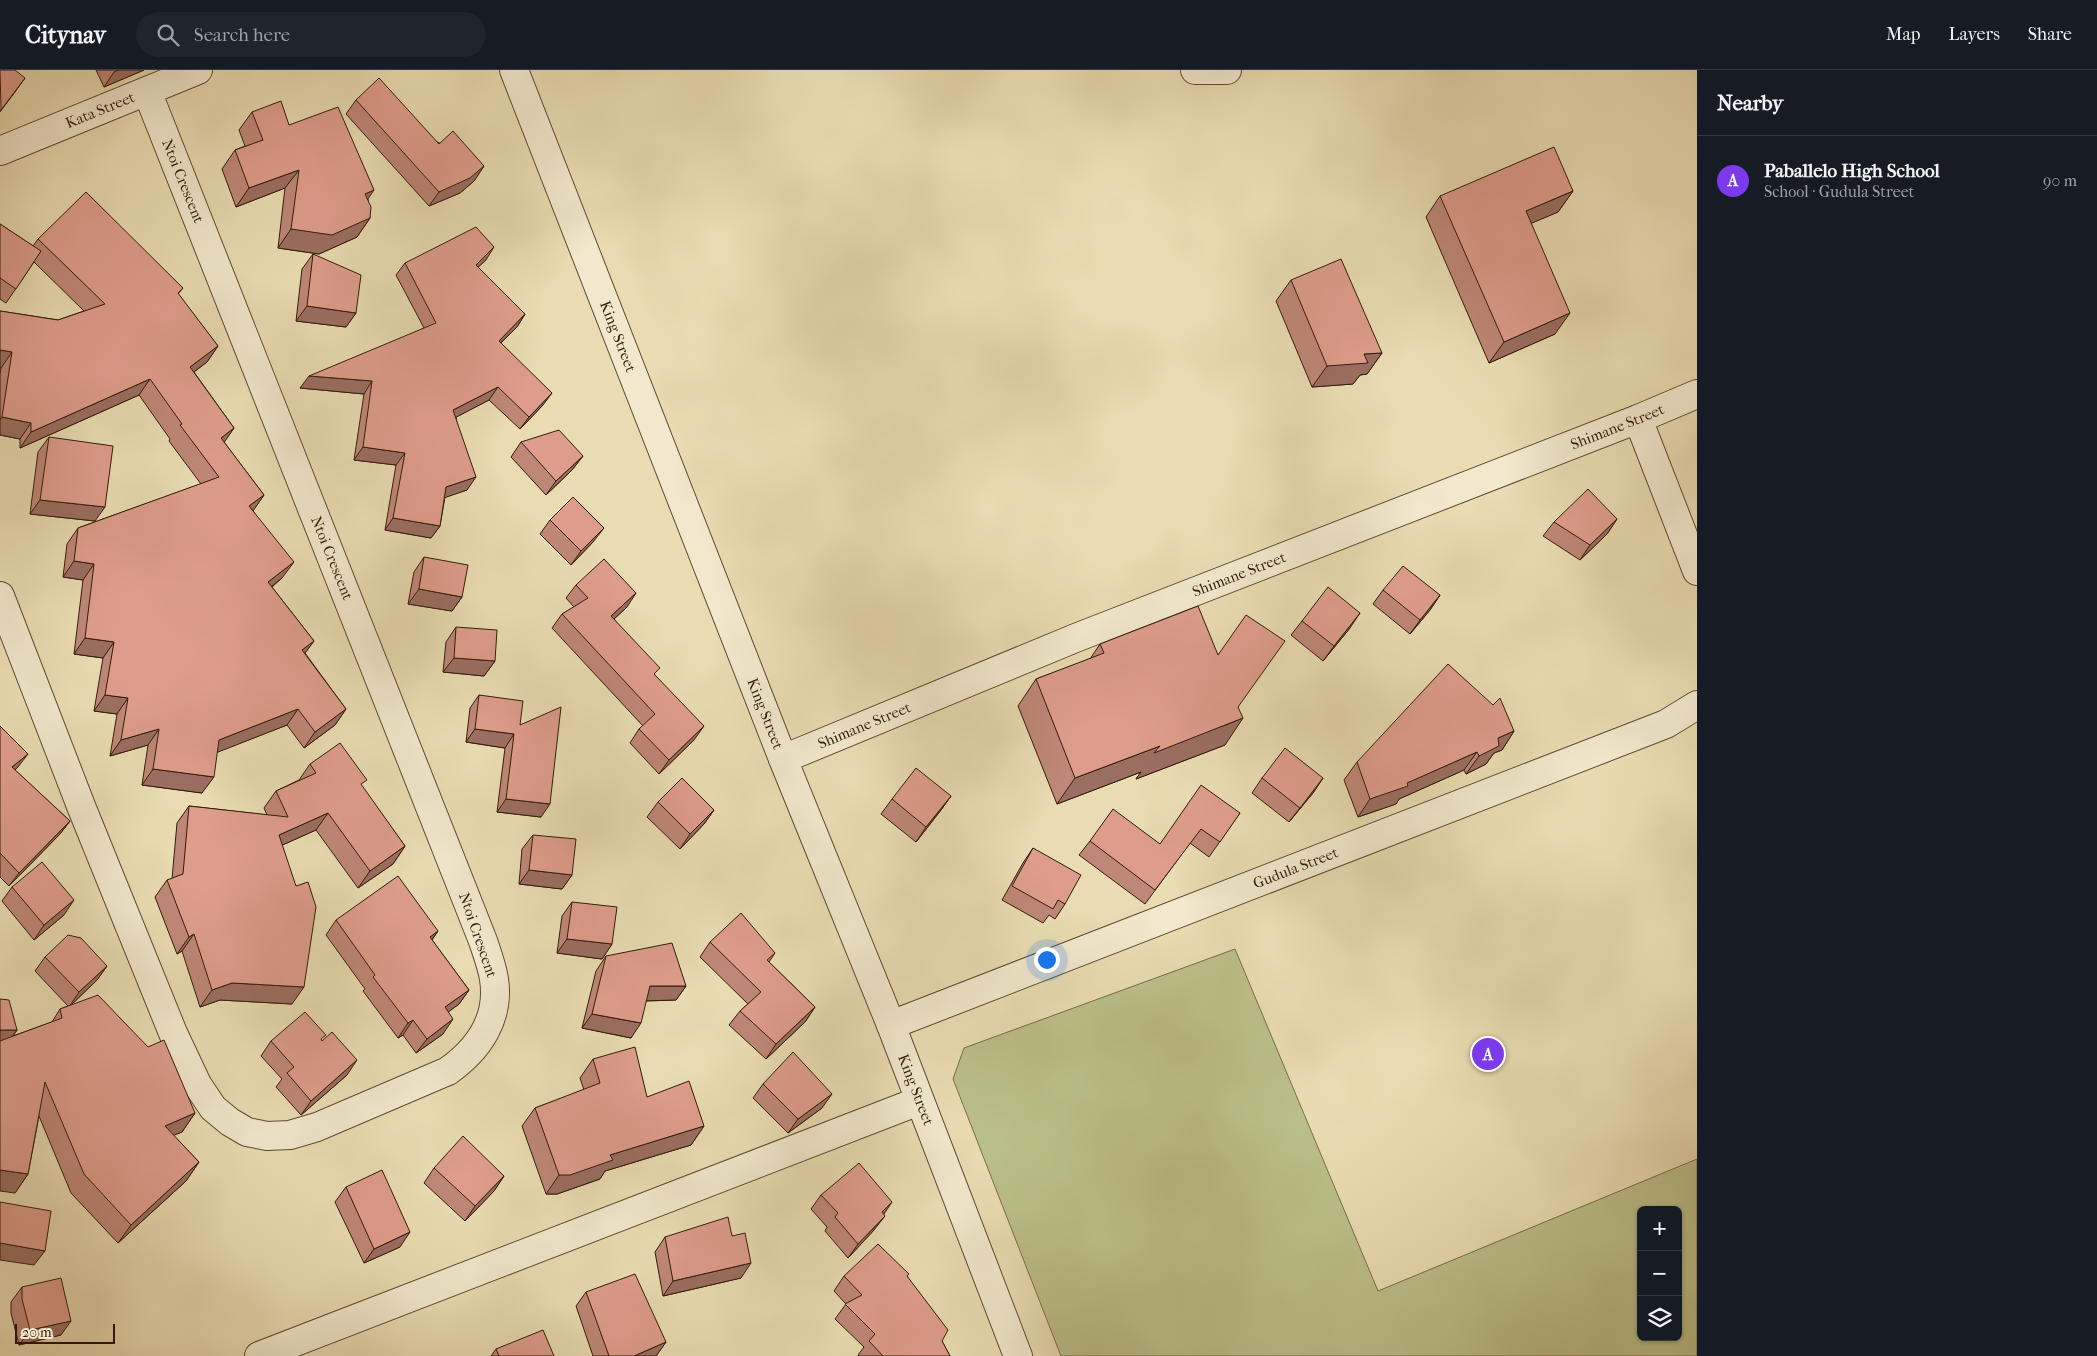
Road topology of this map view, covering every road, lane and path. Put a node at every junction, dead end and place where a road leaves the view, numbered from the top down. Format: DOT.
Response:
graph roads {
  1 [pos="198,70"];
  2 [pos="514,70"];
  3 [pos="1196,70"];
  4 [pos="1227,70"];
  5 [pos="147,91"];
  6 [pos="0,151"];
  7 [pos="1697,394"];
  8 [pos="1638,419"];
  9 [pos="1697,571"];
  10 [pos="0,596"];
  11 [pos="1697,705"];
  12 [pos="784,759"];
  13 [pos="891,1025"];
  14 [pos="919,1101"];
  15 [pos="259,1356"];
  16 [pos="1018,1356"];
  1 -- 5 [label="street, Kata Street"];
  2 -- 12 [label="street, King Street"];
  3 -- 4 [label="street"];
  5 -- 6 [label="street, Kata Street"];
  5 -- 10 [label="street, Ntoi Crescent"];
  7 -- 8 [label="street, Shimane Street"];
  8 -- 9 [label="street"];
  8 -- 12 [label="street, Shimane Street"];
  11 -- 13 [label="street, Gudula Street"];
  12 -- 13 [label="street, King Street"];
  13 -- 14 [label="street, King Street"];
  14 -- 15 [label="street"];
  14 -- 16 [label="street, King Street"];
}
